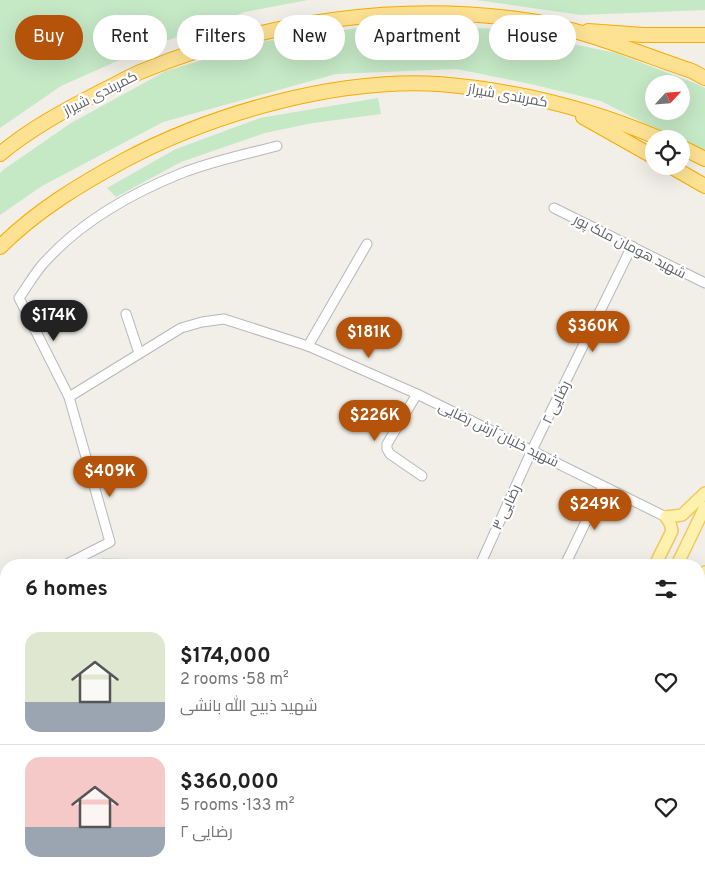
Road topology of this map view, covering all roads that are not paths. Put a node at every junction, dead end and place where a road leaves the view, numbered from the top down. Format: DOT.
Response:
graph roads {
  1 [pos="489,16"];
  2 [pos="576,30"];
  3 [pos="576,31"];
  4 [pos="705,35"];
  5 [pos="705,78"];
  6 [pos="558,103"];
  7 [pos="645,133"];
  8 [pos="277,146"];
  9 [pos="645,151"];
  10 [pos="690,152"];
  11 [pos="0,154"];
  12 [pos="705,159"];
  13 [pos="686,175"];
  14 [pos="705,186"];
  15 [pos="46,208"];
  16 [pos="554,208"];
  17 [pos="0,236"];
  18 [pos="368,244"];
  19 [pos="632,246"];
  20 [pos="0,247"];
  21 [pos="705,283"];
  22 [pos="126,314"];
  23 [pos="308,346"];
  24 [pos="139,353"];
  25 [pos="417,394"];
  26 [pos="69,397"];
  27 [pos="532,450"];
  28 [pos="422,476"];
  29 [pos="603,486"];
  30 [pos="705,493"];
  31 [pos="705,507"];
  32 [pos="666,517"];
  33 [pos="77,559"];
  34 [pos="483,559"];
  35 [pos="568,559"];
  36 [pos="658,559"];
  37 [pos="679,559"];
  1 -- 11 [label="highway, کمربندی شیراز"];
  2 -- 4 [label="highway"];
  3 -- 5 [label="highway, کمربندی شیراز"];
  6 -- 7 [label="highway, کمربندی شیراز"];
  6 -- 9 [label="highway"];
  6 -- 15 [label="highway, کمربندی شیراز"];
  8 -- 26 [label="street"];
  10 -- 12 [label="highway"];
  13 -- 14 [label="highway"];
  15 -- 17 [label="highway"];
  15 -- 20 [label="highway, کمربندی شیراز"];
  16 -- 19 [label="street, شهید هومان ملک پور"];
  18 -- 23 [label="street"];
  19 -- 21 [label="street, شهید هومان ملک پور"];
  19 -- 27 [label="street, رضایی ۲"];
  22 -- 24 [label="street"];
  23 -- 24 [label="street, شهید خلبان آرش رضایی"];
  23 -- 25 [label="street, شهید خلبان آرش رضایی"];
  24 -- 26 [label="street, شهید خلبان آرش رضایی"];
  25 -- 27 [label="street, شهید خلبان آرش رضایی"];
  25 -- 28 [label="street"];
  26 -- 33 [label="street"];
  27 -- 29 [label="street, شهید خلبان آرش رضایی"];
  27 -- 34 [label="street, رضایی ۳"];
  29 -- 32 [label="street, شهید خلبان آرش رضایی"];
  29 -- 35 [label="street"];
  30 -- 32 [label="main road"];
  31 -- 37 [label="main road"];
  32 -- 36 [label="main road"];
}
